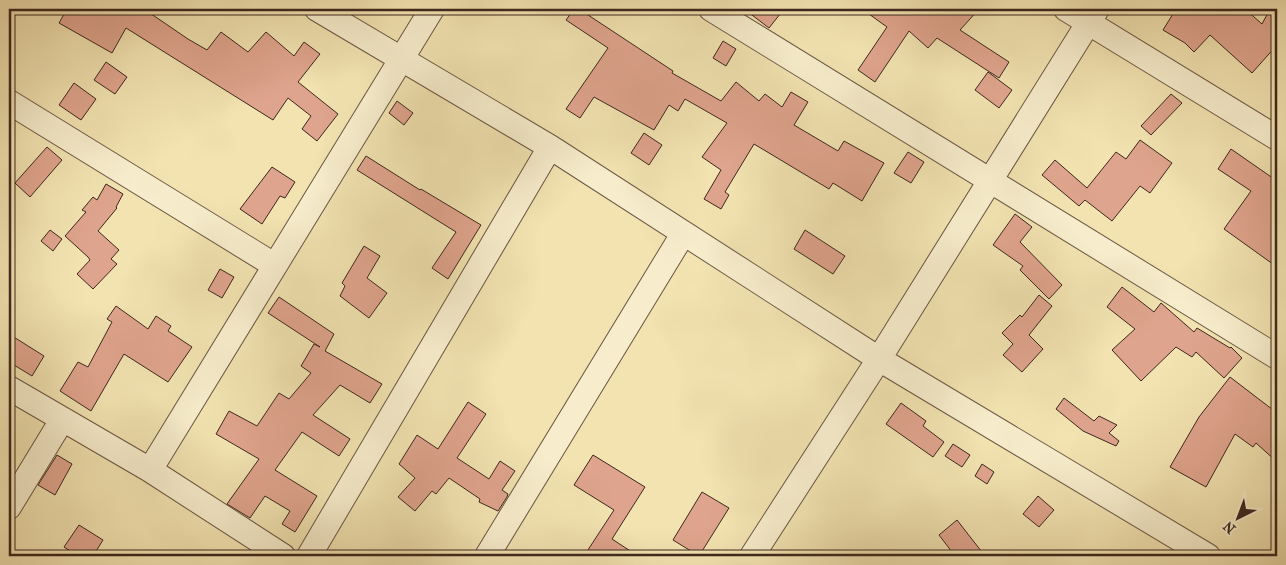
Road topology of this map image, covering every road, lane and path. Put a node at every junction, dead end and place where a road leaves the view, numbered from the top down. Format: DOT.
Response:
graph roads {
  1 [pos="317,9"];
  2 [pos="432,9"];
  3 [pos="711,9"];
  4 [pos="1066,9"];
  5 [pos="1093,16"];
  6 [pos="402,59"];
  7 [pos="9,102"];
  8 [pos="1277,138"];
  9 [pos="550,147"];
  10 [pos="990,179"];
  11 [pos="683,234"];
  12 [pos="274,265"];
  13 [pos="1277,356"];
  14 [pos="879,359"];
  15 [pos="9,388"];
  16 [pos="62,420"];
  17 [pos="150,470"];
  18 [pos="9,507"];
  19 [pos="268,552"];
  20 [pos="756,555"];
  21 [pos="309,556"];
  22 [pos="487,556"];
  23 [pos="1208,556"];
  1 -- 6 [label="street"];
  2 -- 6 [label="street"];
  3 -- 10 [label="street"];
  4 -- 5 [label="street"];
  5 -- 8 [label="street"];
  5 -- 10 [label="street"];
  6 -- 9 [label="street"];
  6 -- 12 [label="street"];
  7 -- 12 [label="street"];
  9 -- 11 [label="street"];
  9 -- 21 [label="street"];
  10 -- 13 [label="street"];
  10 -- 14 [label="street"];
  11 -- 14 [label="street"];
  11 -- 22 [label="street"];
  12 -- 17 [label="street"];
  14 -- 20 [label="street"];
  14 -- 23 [label="street"];
  15 -- 16 [label="street"];
  16 -- 17 [label="street"];
  16 -- 18 [label="street"];
  17 -- 19 [label="street"];
}
